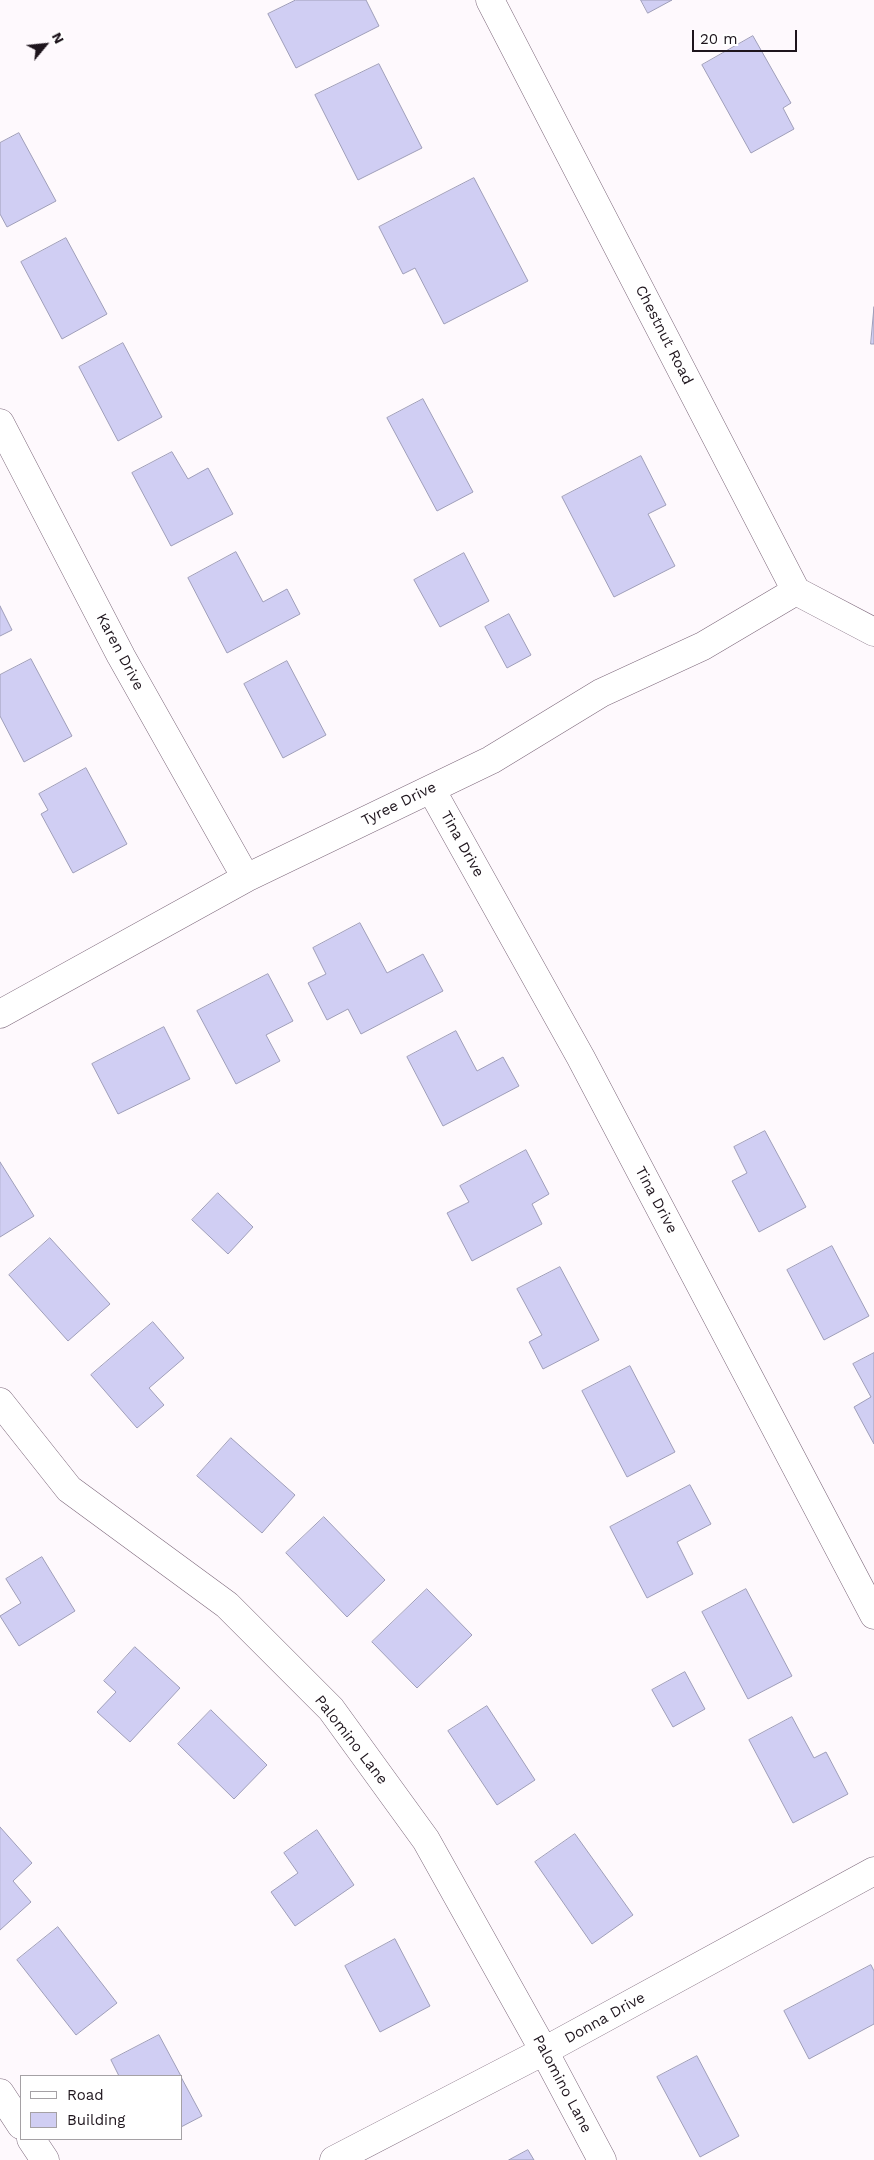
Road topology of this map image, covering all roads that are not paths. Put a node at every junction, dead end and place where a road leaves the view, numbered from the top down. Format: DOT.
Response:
graph roads {
  1 [pos="490,0"];
  2 [pos="0,423"];
  3 [pos="796,591"];
  4 [pos="874,632"];
  5 [pos="431,789"];
  6 [pos="246,878"];
  7 [pos="0,1014"];
  8 [pos="0,1402"];
  9 [pos="874,1615"];
  10 [pos="874,1871"];
  11 [pos="544,2051"];
  12 [pos="0,2093"];
  13 [pos="20,2123"];
  14 [pos="32,2140"];
  15 [pos="45,2160"];
  16 [pos="334,2160"];
  17 [pos="602,2160"];
  1 -- 3 [label="street, Chestnut Road"];
  2 -- 6 [label="street, Karen Drive"];
  3 -- 4 [label="street"];
  3 -- 5 [label="street, Tyree Drive"];
  5 -- 6 [label="street, Tyree Drive"];
  5 -- 9 [label="street, Tina Drive"];
  6 -- 7 [label="street, Tyree Drive"];
  8 -- 11 [label="street, Palomino Lane"];
  10 -- 11 [label="street, Donna Drive"];
  11 -- 16 [label="street, Donna Drive"];
  11 -- 17 [label="street, Palomino Lane"];
  12 -- 13 [label="street"];
  14 -- 15 [label="street"];
}
